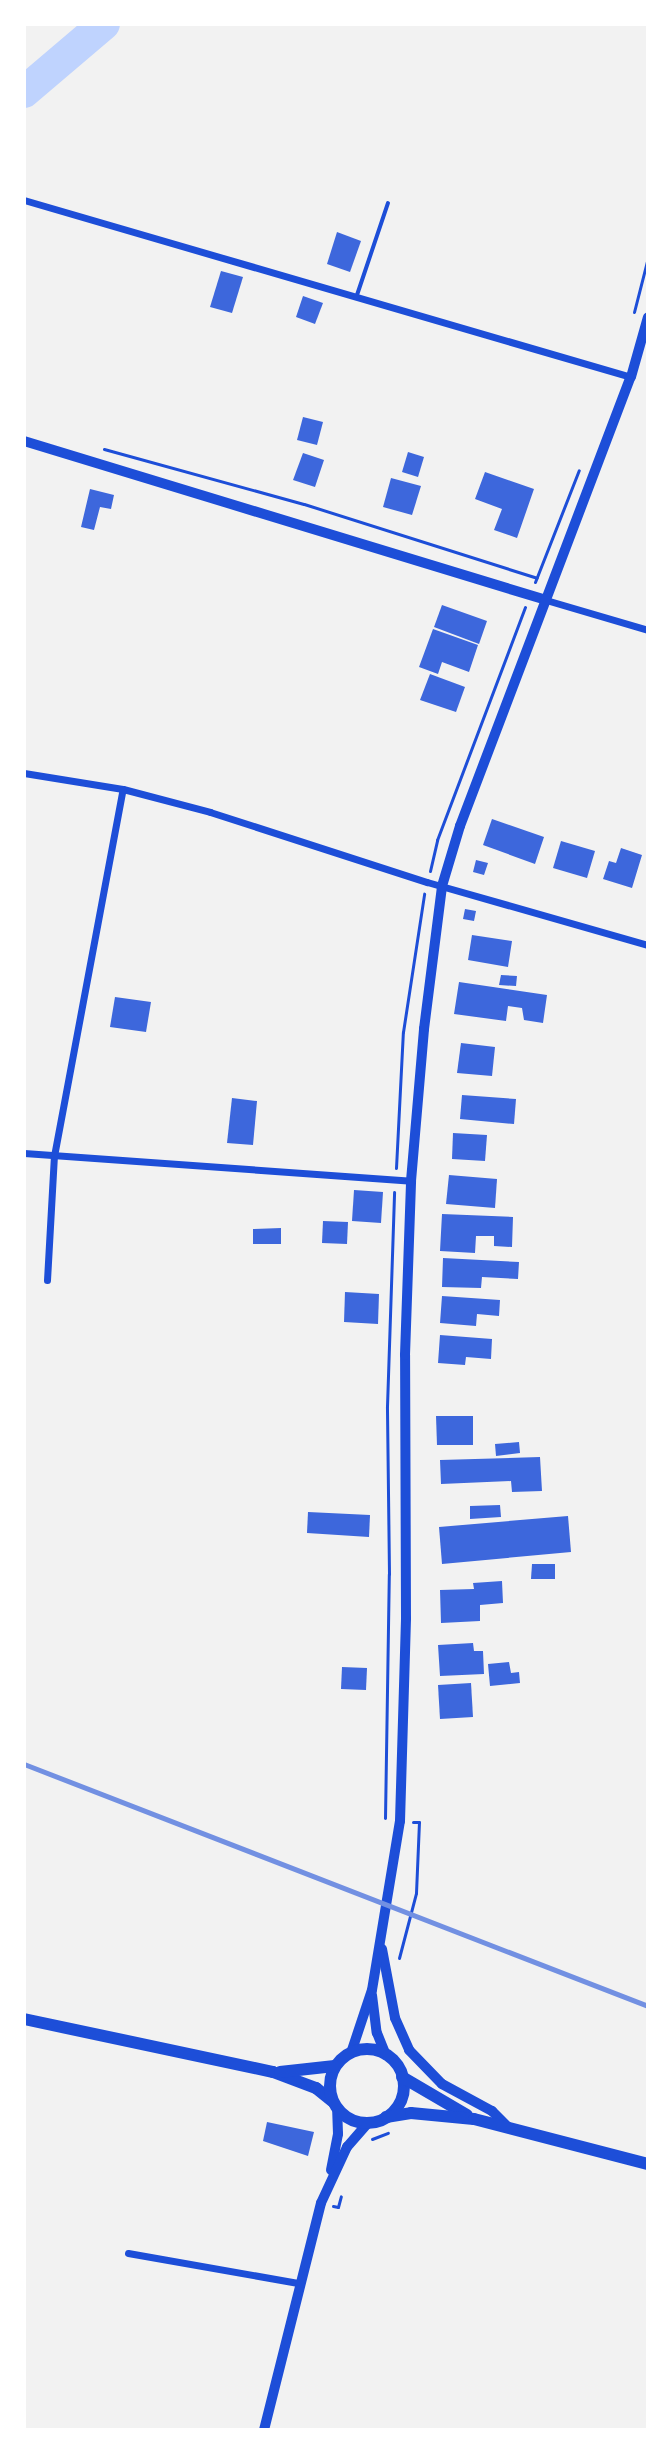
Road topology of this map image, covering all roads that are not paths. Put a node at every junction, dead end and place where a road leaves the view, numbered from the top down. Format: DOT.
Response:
graph roads {
  1 [pos="24,200"];
  2 [pos="388,203"];
  3 [pos="357,295"];
  4 [pos="648,317"];
  5 [pos="631,377"];
  6 [pos="24,441"];
  7 [pos="546,600"];
  8 [pos="648,630"];
  9 [pos="24,773"];
  10 [pos="123,789"];
  11 [pos="442,886"];
  12 [pos="648,945"];
  13 [pos="24,1153"];
  14 [pos="54,1156"];
  15 [pos="411,1181"];
  16 [pos="47,1280"];
  17 [pos="380,1941"];
  18 [pos="372,1990"];
  19 [pos="24,2019"];
  20 [pos="351,2053"];
  21 [pos="386,2055"];
  22 [pos="335,2066"];
  23 [pos="273,2072"];
  24 [pos="402,2077"];
  25 [pos="335,2105"];
  26 [pos="386,2117"];
  27 [pos="474,2119"];
  28 [pos="368,2123"];
  29 [pos="509,2128"];
  30 [pos="648,2164"];
  31 [pos="329,2180"];
  32 [pos="128,2253"];
  33 [pos="299,2283"];
  34 [pos="264,2430"];
  1 -- 3 [label="street"];
  2 -- 3 [label="lane"];
  3 -- 5 [label="street"];
  4 -- 5 [label="main road"];
  5 -- 7 [label="main road"];
  6 -- 7 [label="main road"];
  7 -- 8 [label="street"];
  7 -- 11 [label="main road"];
  9 -- 10 [label="street"];
  10 -- 11 [label="street"];
  10 -- 14 [label="street"];
  11 -- 12 [label="street"];
  11 -- 15 [label="main road"];
  13 -- 14 [label="street"];
  14 -- 15 [label="street"];
  14 -- 16 [label="street"];
  15 -- 17 [label="main road"];
  17 -- 18 [label="main road"];
  17 -- 29 [label="main road"];
  18 -- 20 [label="main road"];
  18 -- 21 [label="main road"];
  19 -- 23 [label="main road"];
  20 -- 21 [label="main road"];
  20 -- 22 [label="main road"];
  21 -- 24 [label="main road"];
  22 -- 23 [label="main road"];
  22 -- 25 [label="main road"];
  23 -- 25 [label="main road"];
  24 -- 26 [label="main road"];
  24 -- 27 [label="main road"];
  25 -- 28 [label="main road"];
  25 -- 31 [label="main road"];
  26 -- 27 [label="main road"];
  26 -- 28 [label="main road"];
  27 -- 29 [label="main road"];
  28 -- 31 [label="main road"];
  29 -- 30 [label="main road"];
  31 -- 33 [label="main road"];
  32 -- 33 [label="street"];
  33 -- 34 [label="main road"];
}
